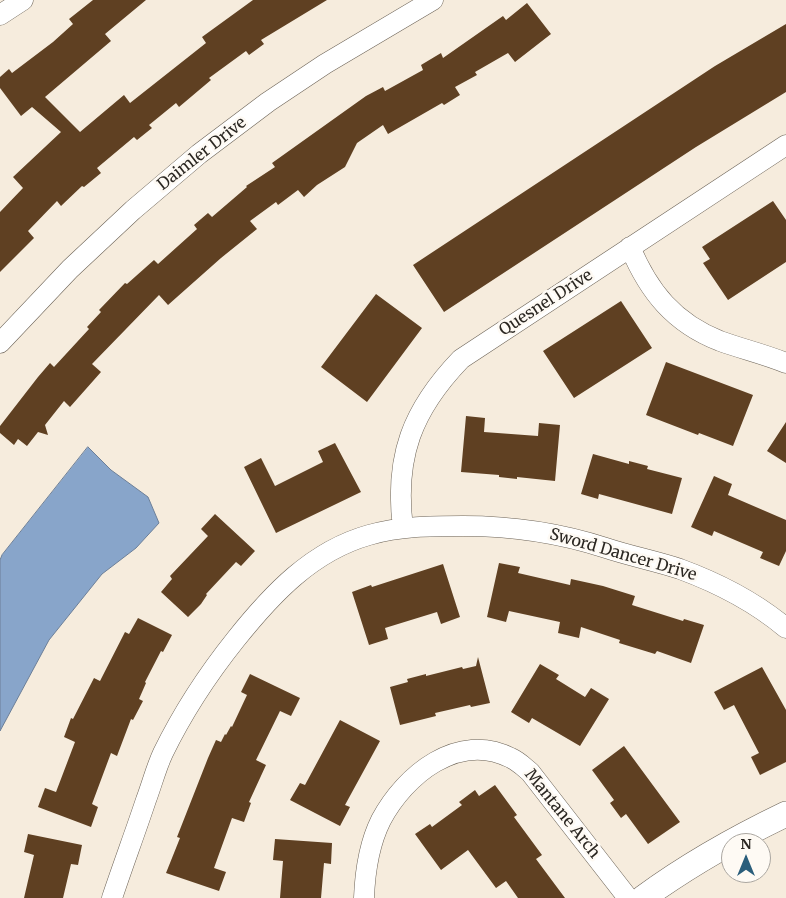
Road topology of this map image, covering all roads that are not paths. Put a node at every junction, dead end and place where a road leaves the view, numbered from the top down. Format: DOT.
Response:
graph roads {
  1 [pos="23,0"];
  2 [pos="433,0"];
  3 [pos="0,15"];
  4 [pos="786,145"];
  5 [pos="630,248"];
  6 [pos="0,342"];
  7 [pos="786,363"];
  8 [pos="403,528"];
  9 [pos="782,618"];
  10 [pos="786,814"];
  11 [pos="112,898"];
  12 [pos="364,898"];
  13 [pos="628,898"];
  14 [pos="642,898"];
  1 -- 3 [label="street"];
  2 -- 6 [label="street, Daimler Drive"];
  4 -- 5 [label="street, Quesnel Drive"];
  5 -- 7 [label="street"];
  5 -- 8 [label="street, Quesnel Drive"];
  8 -- 9 [label="street, Sword Dancer Drive"];
  8 -- 11 [label="street, Sword Dancer Drive"];
  10 -- 14 [label="street"];
  12 -- 13 [label="street, Mantane Arch"];
}
